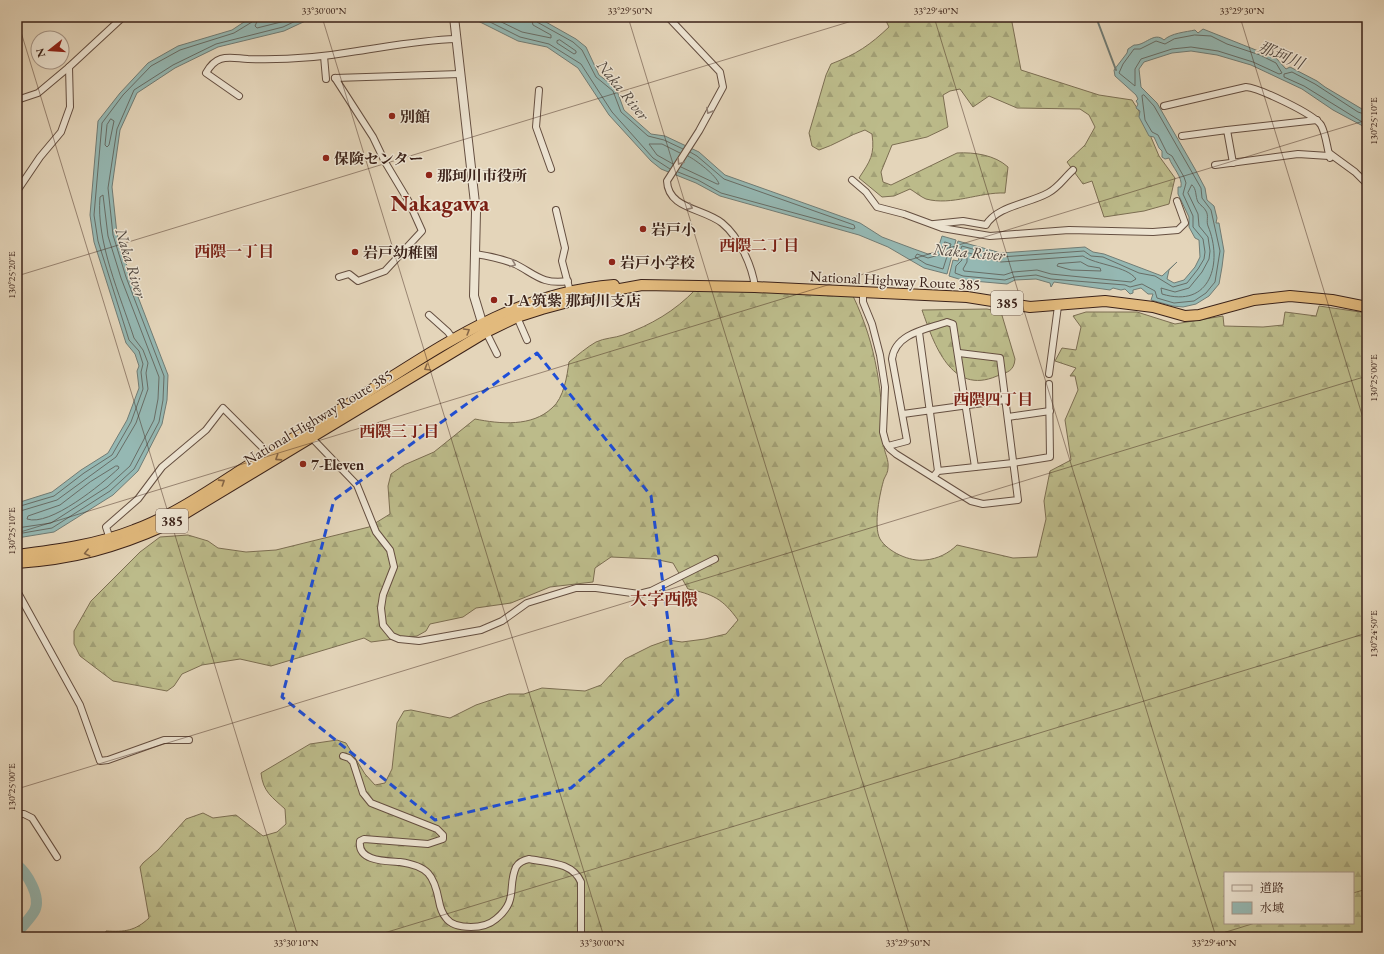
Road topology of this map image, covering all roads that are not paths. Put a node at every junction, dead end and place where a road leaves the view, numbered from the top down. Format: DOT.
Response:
graph roads {
  1 [pos="123,17"];
  2 [pos="668,17"];
  3 [pos="454,20"];
  4 [pos="456,39"];
  5 [pos="324,56"];
  6 [pos="70,67"];
  7 [pos="66,70"];
  8 [pos="70,70"];
  9 [pos="460,74"];
  10 [pos="326,79"];
  11 [pos="540,90"];
  12 [pos="239,96"];
  13 [pos="17,100"];
  14 [pos="1164,106"];
  15 [pos="1317,120"];
  16 [pos="1227,130"];
  17 [pos="1182,136"];
  18 [pos="1329,156"];
  19 [pos="1232,163"];
  20 [pos="1215,165"];
  21 [pos="551,169"];
  22 [pos="1073,170"];
  23 [pos="852,180"];
  24 [pos="1367,184"];
  25 [pos="17,191"];
  26 [pos="1177,201"];
  27 [pos="556,210"];
  28 [pos="932,224"];
  29 [pos="475,254"];
  30 [pos="339,277"];
  31 [pos="755,288"];
  32 [pos="570,291"];
  33 [pos="863,292"];
  34 [pos="1058,306"];
  35 [pos="1367,307"];
  36 [pos="429,315"];
  37 [pos="517,317"];
  38 [pos="481,323"];
  39 [pos="486,332"];
  40 [pos="919,332"];
  41 [pos="453,339"];
  42 [pos="527,340"];
  43 [pos="959,353"];
  44 [pos="497,354"];
  45 [pos="1049,374"];
  46 [pos="1048,384"];
  47 [pos="1005,400"];
  48 [pos="966,405"];
  49 [pos="930,410"];
  50 [pos="1050,411"];
  51 [pos="903,414"];
  52 [pos="1008,417"];
  53 [pos="308,434"];
  54 [pos="888,446"];
  55 [pos="268,453"];
  56 [pos="1013,463"];
  57 [pos="975,467"];
  58 [pos="938,471"];
  59 [pos="933,477"];
  60 [pos="110,539"];
  61 [pos="17,555"];
  62 [pos="716,559"];
  63 [pos="17,563"];
  64 [pos="17,591"];
  65 [pos="189,740"];
  66 [pos="343,756"];
  67 [pos="17,814"];
  68 [pos="17,840"];
  69 [pos="57,857"];
  70 [pos="581,937"];
  1 -- 6 [label="street"];
  2 -- 31 [label="street, one-way"];
  3 -- 4 [label="street"];
  4 -- 5 [label="street"];
  4 -- 9 [label="street"];
  5 -- 10 [label="street"];
  5 -- 12 [label="street"];
  7 -- 13 [label="street"];
  8 -- 25 [label="street"];
  9 -- 29 [label="street"];
  9 -- 30 [label="street"];
  11 -- 21 [label="street"];
  14 -- 15 [label="street"];
  15 -- 16 [label="street"];
  15 -- 18 [label="street"];
  16 -- 17 [label="street"];
  16 -- 19 [label="street"];
  18 -- 19 [label="street"];
  18 -- 24 [label="street"];
  19 -- 20 [label="street"];
  22 -- 28 [label="street"];
  23 -- 28 [label="street"];
  26 -- 28 [label="street"];
  27 -- 32 [label="street"];
  29 -- 32 [label="street, one-way"];
  29 -- 38 [label="street"];
  31 -- 32 [label="highway, National Highway Route 385 / 385"];
  31 -- 33 [label="highway, National Highway Route 385 / 385"];
  32 -- 37 [label="highway, National Highway Route 385 / 385"];
  32 -- 38 [label="highway, National Highway Route 385 / 385"];
  33 -- 34 [label="highway, National Highway Route 385 / 385"];
  33 -- 54 [label="street"];
  34 -- 35 [label="highway, National Highway Route 385 / 385"];
  34 -- 45 [label="street"];
  36 -- 41 [label="street"];
  37 -- 39 [label="highway, National Highway Route 385 / 385"];
  37 -- 42 [label="street"];
  38 -- 39 [label="street"];
  41 -- 38 [label="highway, National Highway Route 385 / 385, one-way"];
  39 -- 44 [label="street"];
  39 -- 53 [label="highway, National Highway Route 385 / 385, one-way"];
  40 -- 43 [label="street"];
  40 -- 49 [label="street"];
  40 -- 51 [label="street"];
  41 -- 53 [label="highway, National Highway Route 385 / 385"];
  43 -- 47 [label="street"];
  43 -- 48 [label="street"];
  46 -- 50 [label="street"];
  47 -- 48 [label="street"];
  47 -- 52 [label="street"];
  48 -- 49 [label="street"];
  48 -- 57 [label="street"];
  49 -- 51 [label="street"];
  49 -- 58 [label="street"];
  50 -- 52 [label="street"];
  50 -- 56 [label="street"];
  51 -- 54 [label="street"];
  52 -- 56 [label="street"];
  53 -- 55 [label="highway, National Highway Route 385 / 385"];
  53 -- 62 [label="street"];
  53 -- 63 [label="highway, National Highway Route 385 / 385, one-way"];
  54 -- 59 [label="street"];
  60 -- 55 [label="highway, National Highway Route 385 / 385, one-way"];
  55 -- 60 [label="street"];
  56 -- 57 [label="street"];
  56 -- 59 [label="street"];
  57 -- 58 [label="street"];
  58 -- 59 [label="street"];
  60 -- 61 [label="highway, National Highway Route 385 / 385"];
  64 -- 65 [label="street"];
  66 -- 70 [label="street"];
  67 -- 68 [label="street"];
  67 -- 69 [label="street"];
}
